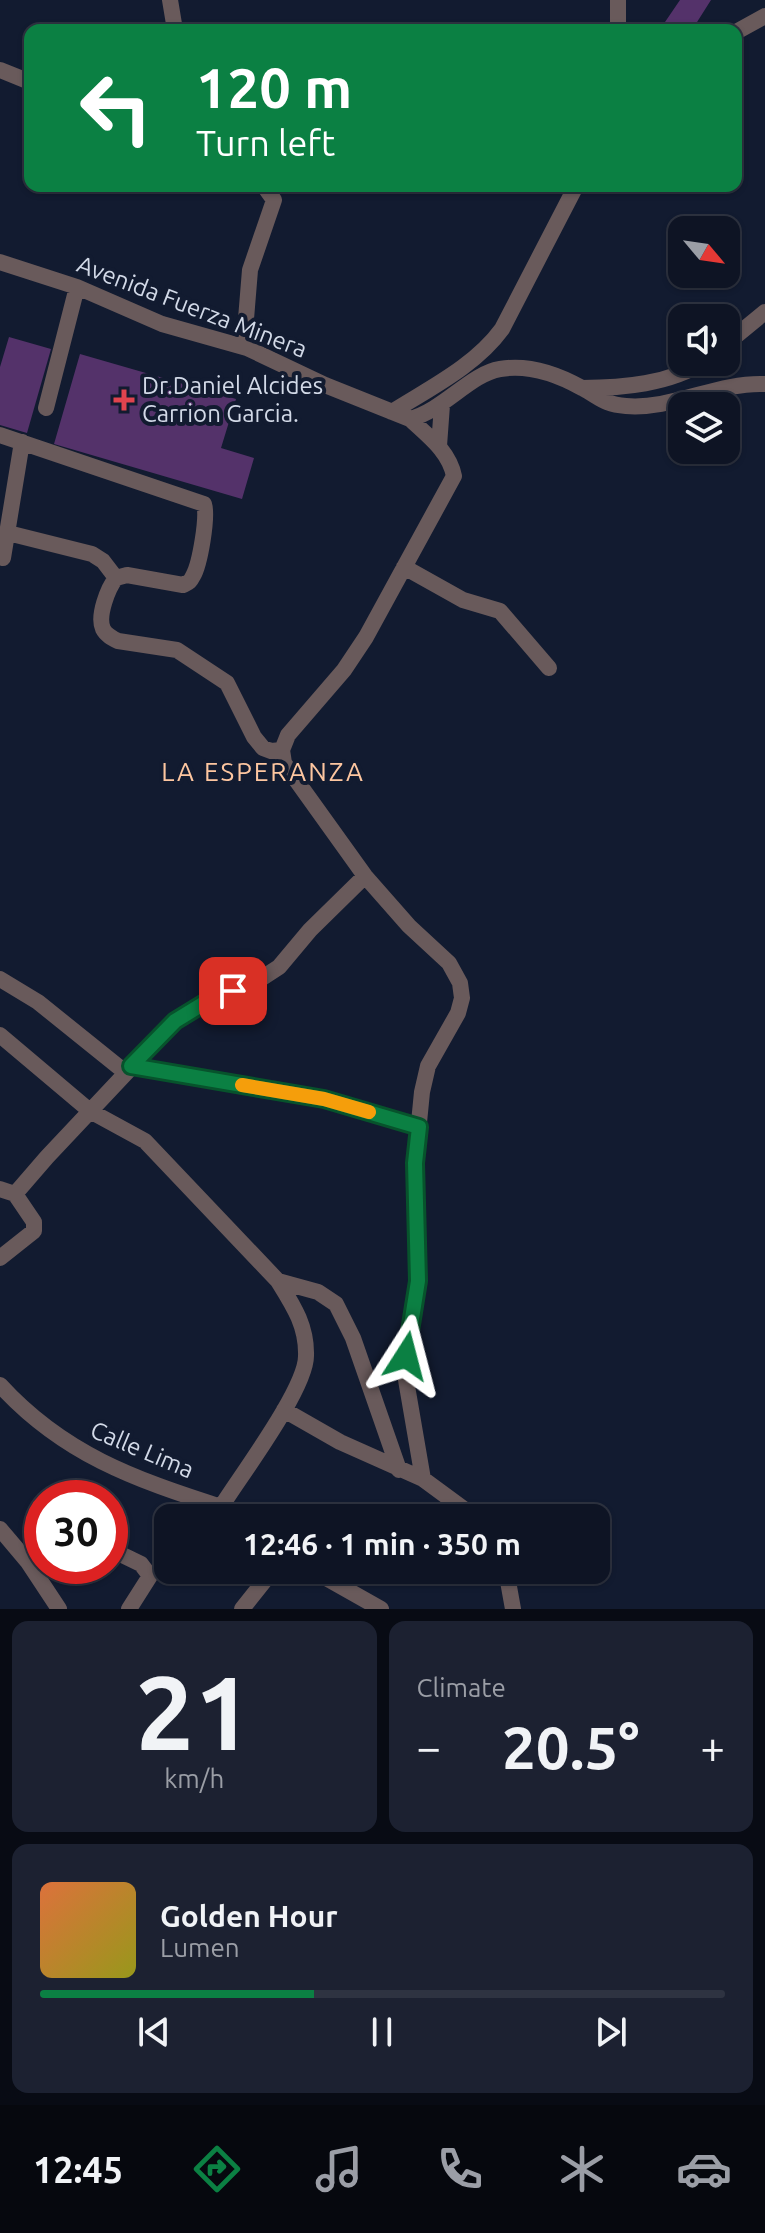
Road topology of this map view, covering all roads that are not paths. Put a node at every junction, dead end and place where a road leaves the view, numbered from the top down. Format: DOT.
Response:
graph roads {
  1 [pos="170,0"];
  2 [pos="618,0"];
  3 [pos="765,16"];
  4 [pos="174,24"];
  5 [pos="618,24"];
  6 [pos="742,29"];
  7 [pos="0,70"];
  8 [pos="24,80"];
  9 [pos="268,192"];
  10 [pos="573,192"];
  11 [pos="0,262"];
  12 [pos="77,287"];
  13 [pos="765,312"];
  14 [pos="740,333"];
  15 [pos="247,348"];
  16 [pos="670,376"];
  17 [pos="765,384"];
  18 [pos="582,388"];
  19 [pos="442,405"];
  20 [pos="46,408"];
  21 [pos="392,412"];
  22 [pos="410,419"];
  23 [pos="0,435"];
  24 [pos="22,442"];
  25 [pos="439,446"];
  26 [pos="8,533"];
  27 [pos="3,558"];
  28 [pos="404,567"];
  29 [pos="116,578"];
  30 [pos="549,668"];
  31 [pos="282,750"];
  32 [pos="365,876"];
  33 [pos="0,979"];
  34 [pos="0,1035"];
  35 [pos="128,1069"];
  36 [pos="90,1111"];
  37 [pos="419,1127"];
  38 [pos="7,1192"];
  39 [pos="0,1258"];
  40 [pos="278,1281"];
  41 [pos="0,1385"];
  42 [pos="284,1410"];
  43 [pos="399,1470"];
  44 [pos="423,1479"];
  45 [pos="213,1504"];
  46 [pos="223,1504"];
  47 [pos="457,1504"];
  48 [pos="0,1529"];
  49 [pos="24,1557"];
  50 [pos="128,1558"];
  51 [pos="43,1584"];
  52 [pos="262,1584"];
  53 [pos="337,1584"];
  54 [pos="509,1584"];
  55 [pos="59,1609"];
  56 [pos="129,1609"];
  57 [pos="242,1609"];
  58 [pos="381,1609"];
  59 [pos="513,1609"];
  1 -- 4 [label="street"];
  2 -- 5 [label="street"];
  3 -- 6 [label="street"];
  7 -- 8 [label="street"];
  9 -- 15 [label="street"];
  10 -- 21 [label="street"];
  11 -- 12 [label="street, Avenida Fuerza Minera"];
  12 -- 15 [label="street, Avenida Fuerza Minera"];
  12 -- 20 [label="street"];
  13 -- 14 [label="street"];
  15 -- 21 [label="street, Avenida Fuerza Minera"];
  16 -- 18 [label="street"];
  17 -- 18 [label="street"];
  18 -- 19 [label="street"];
  19 -- 22 [label="street"];
  19 -- 25 [label="street"];
  21 -- 22 [label="street, Avenida Fuerza Minera"];
  22 -- 25 [label="street"];
  23 -- 24 [label="street"];
  24 -- 26 [label="street"];
  24 -- 29 [label="street"];
  25 -- 28 [label="street"];
  26 -- 27 [label="street"];
  26 -- 29 [label="street"];
  28 -- 30 [label="street"];
  28 -- 31 [label="street"];
  29 -- 31 [label="street"];
  31 -- 32 [label="street"];
  32 -- 35 [label="street"];
  32 -- 37 [label="street"];
  33 -- 35 [label="street"];
  34 -- 36 [label="street"];
  35 -- 36 [label="street"];
  35 -- 37 [label="street"];
  36 -- 38 [label="street"];
  36 -- 40 [label="street"];
  37 -- 44 [label="street"];
  38 -- 39 [label="street"];
  40 -- 42 [label="street"];
  40 -- 43 [label="street"];
  41 -- 45 [label="street, Calle Lima"];
  42 -- 43 [label="street"];
  42 -- 46 [label="street"];
  43 -- 44 [label="street"];
  44 -- 47 [label="street"];
  48 -- 49 [label="street"];
  50 -- 56 [label="street"];
  51 -- 55 [label="street"];
  52 -- 57 [label="street"];
  53 -- 58 [label="street"];
  54 -- 59 [label="street"];
}
